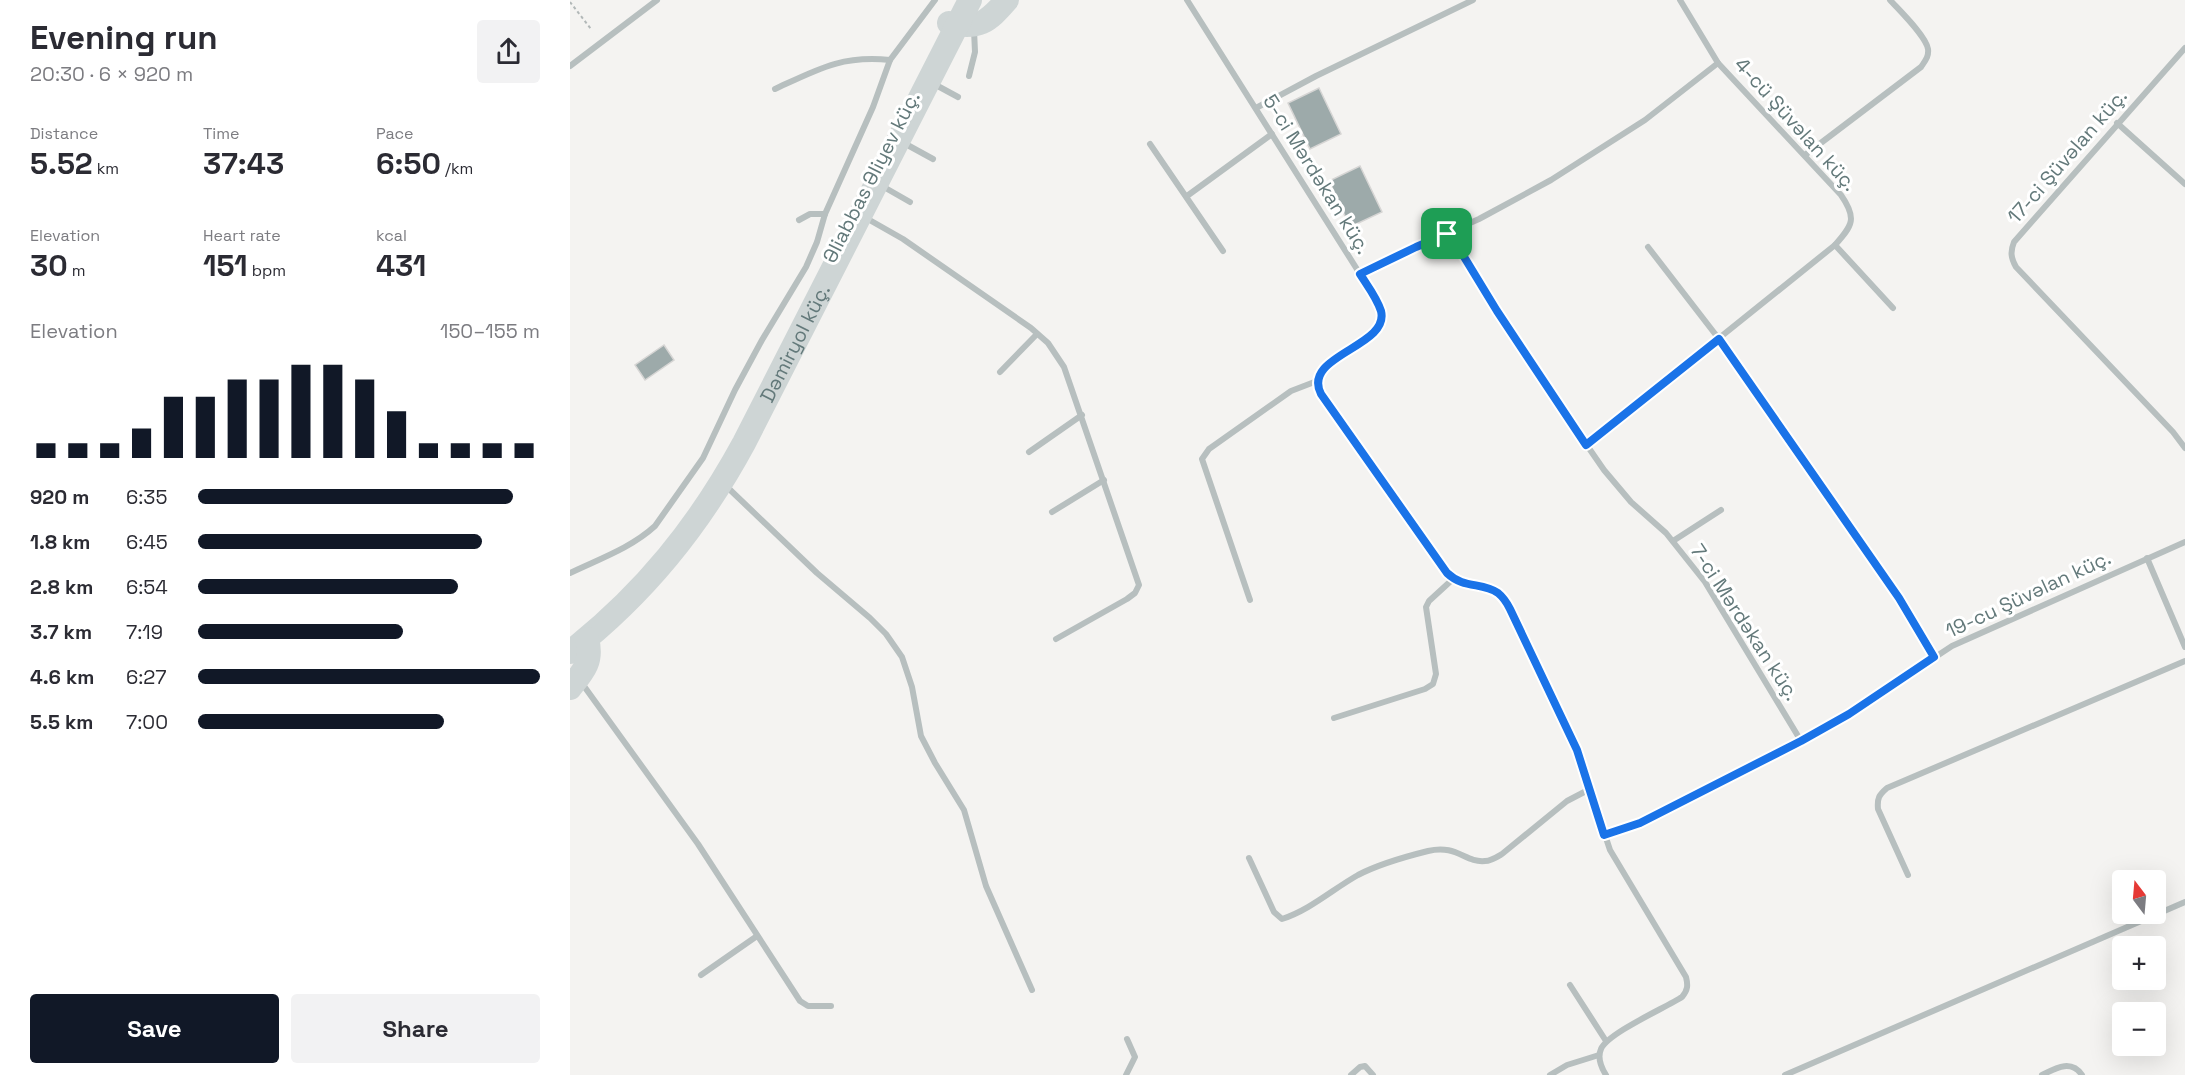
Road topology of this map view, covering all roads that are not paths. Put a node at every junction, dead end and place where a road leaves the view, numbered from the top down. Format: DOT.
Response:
graph roads {
  1 [pos="657,0"];
  2 [pos="936,0"];
  3 [pos="961,0"];
  4 [pos="970,0"];
  5 [pos="1007,0"];
  6 [pos="1187,0"];
  7 [pos="1473,0"];
  8 [pos="1680,0"];
  9 [pos="1890,0"];
  10 [pos="960,25"];
  11 [pos="2185,48"];
  12 [pos="891,60"];
  13 [pos="1718,63"];
  14 [pos="570,66"];
  15 [pos="969,76"];
  16 [pos="928,81"];
  17 [pos="775,89"];
  18 [pos="958,98"];
  19 [pos="1256,108"];
  20 [pos="2117,123"];
  21 [pos="1272,134"];
  22 [pos="898,140"];
  23 [pos="1150,144"];
  24 [pos="1805,155"];
  25 [pos="933,159"];
  26 [pos="876,182"];
  27 [pos="2185,184"];
  28 [pos="1187,196"];
  29 [pos="910,202"];
  30 [pos="825,214"];
  31 [pos="861,215"];
  32 [pos="799,220"];
  33 [pos="1447,234"];
  34 [pos="1835,244"];
  35 [pos="1648,247"];
  36 [pos="1224,251"];
  37 [pos="1360,274"];
  38 [pos="1893,308"];
  39 [pos="1037,334"];
  40 [pos="1719,339"];
  41 [pos="1000,372"];
  42 [pos="1317,381"];
  43 [pos="1082,415"];
  44 [pos="1586,445"];
  45 [pos="2185,448"];
  46 [pos="1029,452"];
  47 [pos="1104,480"];
  48 [pos="722,482"];
  49 [pos="1721,510"];
  50 [pos="1052,512"];
  51 [pos="1673,541"];
  52 [pos="2185,542"];
  53 [pos="2147,558"];
  54 [pos="570,573"];
  55 [pos="1453,579"];
  56 [pos="1250,600"];
  57 [pos="1056,639"];
  58 [pos="576,644"];
  59 [pos="2185,647"];
  60 [pos="1934,657"];
  61 [pos="2185,661"];
  62 [pos="574,683"];
  63 [pos="1334,718"];
  64 [pos="1801,741"];
  65 [pos="1590,789"];
  66 [pos="1604,835"];
  67 [pos="1249,858"];
  68 [pos="1908,875"];
  69 [pos="2185,902"];
  70 [pos="757,936"];
  71 [pos="701,975"];
  72 [pos="1570,985"];
  73 [pos="1032,990"];
  74 [pos="831,1006"];
  75 [pos="1126,1039"];
  76 [pos="1606,1041"];
  77 [pos="1599,1055"];
  78 [pos="1126,1075"];
  79 [pos="1351,1075"];
  80 [pos="1373,1075"];
  81 [pos="1550,1075"];
  82 [pos="1606,1075"];
  83 [pos="1785,1075"];
  84 [pos="2042,1075"];
  85 [pos="2082,1075"];
  1 -- 14 [label="street"];
  2 -- 12 [label="street, Dəmiryol küç."];
  3 -- 10 [label="main road, Əliabbas Əliyev küç."];
  4 -- 10 [label="main road, Dəmiryol küç."];
  5 -- 10 [label="main road"];
  6 -- 19 [label="street, 5-ci Mərdəkan küç."];
  7 -- 19 [label="street"];
  8 -- 13 [label="street, 4-cü Şüvəlan küç."];
  9 -- 24 [label="street"];
  10 -- 15 [label="street"];
  10 -- 16 [label="main road, Dəmiryol küç."];
  10 -- 58 [label="main road, Əliabbas Əliyev küç."];
  11 -- 20 [label="street, 17-ci Şüvəlan küç."];
  12 -- 17 [label="street"];
  12 -- 30 [label="street, Dəmiryol küç."];
  13 -- 24 [label="street, 4-cü Şüvəlan küç."];
  13 -- 33 [label="street"];
  16 -- 18 [label="street"];
  16 -- 22 [label="main road, Dəmiryol küç."];
  19 -- 21 [label="street, 5-ci Mərdəkan küç."];
  20 -- 27 [label="street"];
  20 -- 45 [label="street, 17-ci Şüvəlan küç."];
  21 -- 28 [label="street"];
  21 -- 37 [label="street, 5-ci Mərdəkan küç."];
  22 -- 25 [label="street"];
  22 -- 26 [label="main road, Dəmiryol küç."];
  23 -- 28 [label="street"];
  24 -- 34 [label="street, 4-cü Şüvəlan küç."];
  26 -- 29 [label="street"];
  26 -- 31 [label="main road, Dəmiryol küç."];
  28 -- 36 [label="street"];
  30 -- 32 [label="street"];
  30 -- 54 [label="street, Dəmiryol küç."];
  31 -- 39 [label="street"];
  31 -- 48 [label="main road, Dəmiryol küç."];
  33 -- 37 [label="street"];
  33 -- 44 [label="street, 7-ci Mərdəkan küç."];
  34 -- 38 [label="street"];
  34 -- 40 [label="street, 4-cü Şüvəlan küç."];
  35 -- 40 [label="street"];
  37 -- 42 [label="street, 5-ci Mərdəkan küç."];
  39 -- 41 [label="street"];
  39 -- 43 [label="street"];
  40 -- 44 [label="street, 4-cü Şüvəlan küç."];
  40 -- 60 [label="street"];
  42 -- 55 [label="street"];
  42 -- 56 [label="street"];
  43 -- 46 [label="street"];
  43 -- 47 [label="street"];
  44 -- 51 [label="street, 7-ci Mərdəkan küç."];
  47 -- 50 [label="street"];
  47 -- 57 [label="street"];
  48 -- 58 [label="main road, Dəmiryol küç."];
  48 -- 73 [label="street"];
  49 -- 51 [label="street"];
  51 -- 64 [label="street, 7-ci Mərdəkan küç."];
  52 -- 53 [label="street, 19-cu Şüvəlan küç."];
  53 -- 59 [label="street"];
  53 -- 60 [label="street, 19-cu Şüvəlan küç."];
  55 -- 63 [label="street"];
  55 -- 65 [label="street"];
  58 -- 62 [label="main road"];
  60 -- 64 [label="street, 19-cu Şüvəlan küç."];
  61 -- 68 [label="street"];
  62 -- 70 [label="street"];
  64 -- 66 [label="street, 19-cu Şüvəlan küç."];
  65 -- 66 [label="street"];
  65 -- 67 [label="street"];
  66 -- 76 [label="street"];
  69 -- 83 [label="street"];
  70 -- 71 [label="street"];
  70 -- 74 [label="street"];
  72 -- 76 [label="street"];
  75 -- 78 [label="street"];
  76 -- 77 [label="street"];
  77 -- 81 [label="street"];
  77 -- 82 [label="street"];
  79 -- 80 [label="street"];
  84 -- 85 [label="street"];
}
